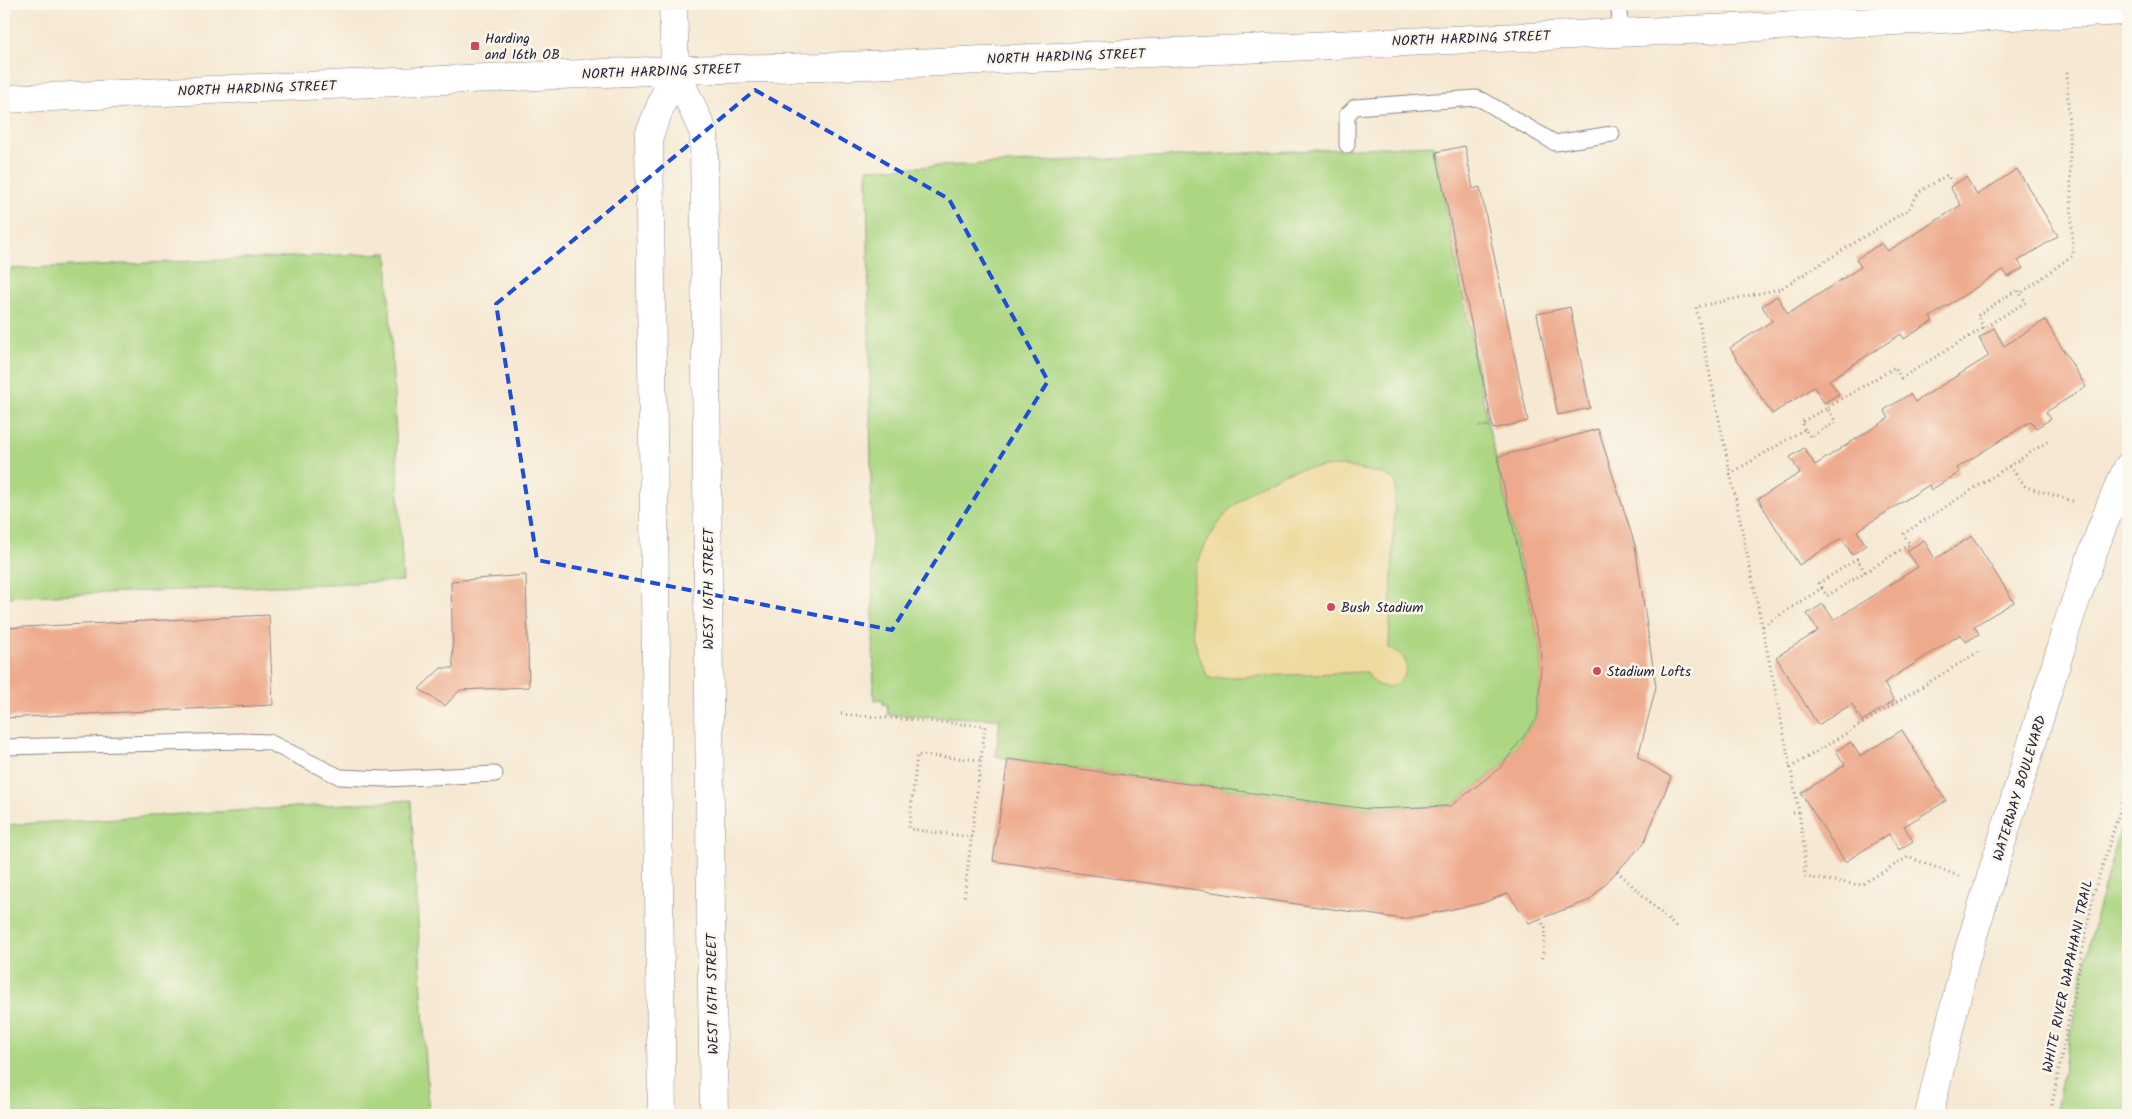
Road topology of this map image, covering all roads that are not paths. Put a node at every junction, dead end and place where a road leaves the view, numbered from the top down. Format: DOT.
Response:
graph roads {
  1 [pos="673,4"];
  2 [pos="1619,4"];
  3 [pos="2128,11"];
  4 [pos="1620,32"];
  5 [pos="675,70"];
  6 [pos="4,99"];
  7 [pos="1612,134"];
  8 [pos="1347,145"];
  9 [pos="2128,467"];
  10 [pos="4,747"];
  11 [pos="495,774"];
  12 [pos="662,1115"];
  13 [pos="714,1115"];
  14 [pos="1929,1115"];
  1 -- 5 [label="street, WEST 16TH STREET"];
  2 -- 4 [label="lane"];
  3 -- 4 [label="street, NORTH HARDING STREET"];
  4 -- 5 [label="street, NORTH HARDING STREET"];
  5 -- 6 [label="street, NORTH HARDING STREET"];
  5 -- 12 [label="street, WEST 16TH STREET"];
  5 -- 13 [label="street, WEST 16TH STREET"];
  7 -- 8 [label="lane"];
  9 -- 14 [label="street, WATERWAY BOULEVARD"];
  10 -- 11 [label="lane"];
}
